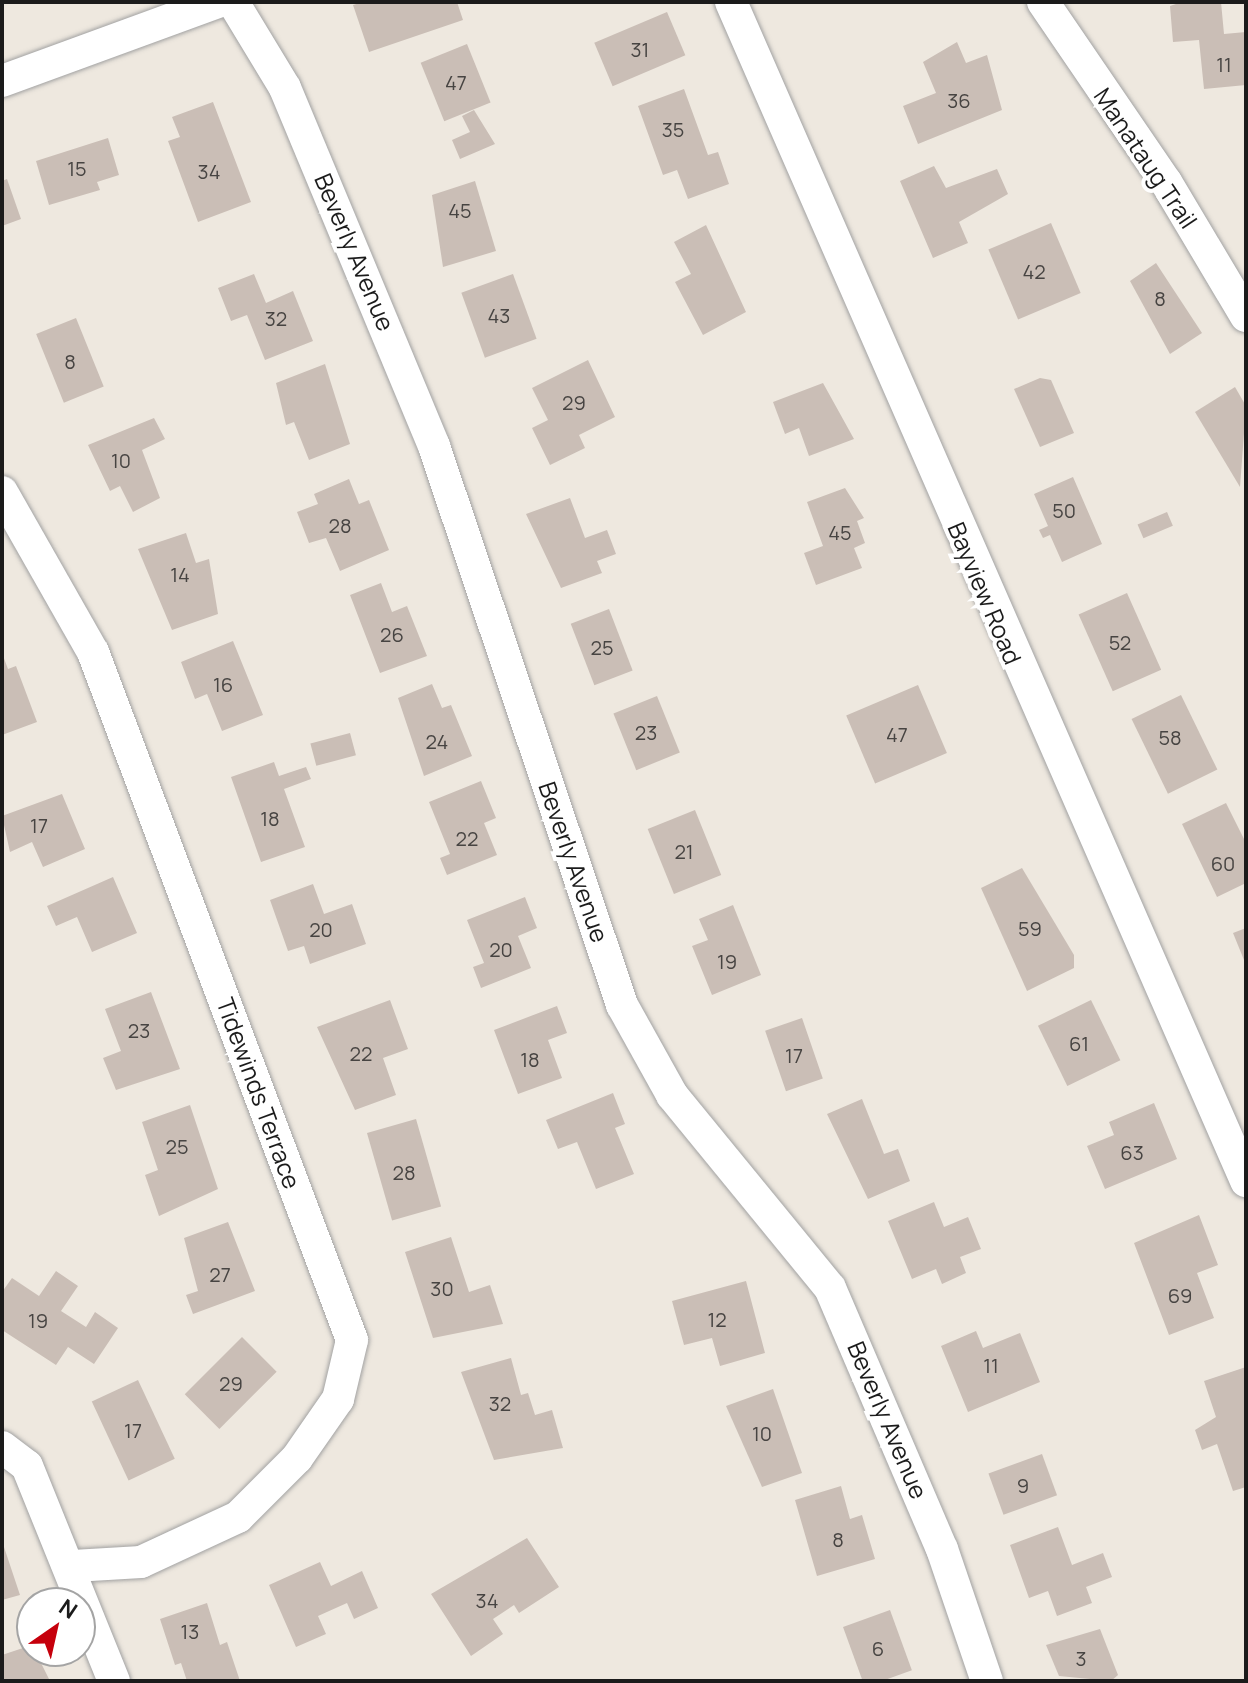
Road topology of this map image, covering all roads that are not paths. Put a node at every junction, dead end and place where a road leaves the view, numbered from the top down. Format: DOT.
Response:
graph roads {
  1 [pos="218,2"];
  2 [pos="233,2"];
  3 [pos="731,2"];
  4 [pos="1043,2"];
  5 [pos="2,81"];
  6 [pos="1246,316"];
  7 [pos="2,492"];
  8 [pos="1246,1181"];
  9 [pos="2,1447"];
  10 [pos="73,1566"];
  11 [pos="114,1681"];
  12 [pos="987,1681"];
  1 -- 5 [label="street"];
  2 -- 12 [label="street, Beverly Avenue"];
  3 -- 8 [label="street, Bayview Road"];
  4 -- 6 [label="street, Manataug Trail"];
  7 -- 10 [label="street, Tidewinds Terrace"];
  9 -- 10 [label="street"];
  10 -- 11 [label="street"];
}
